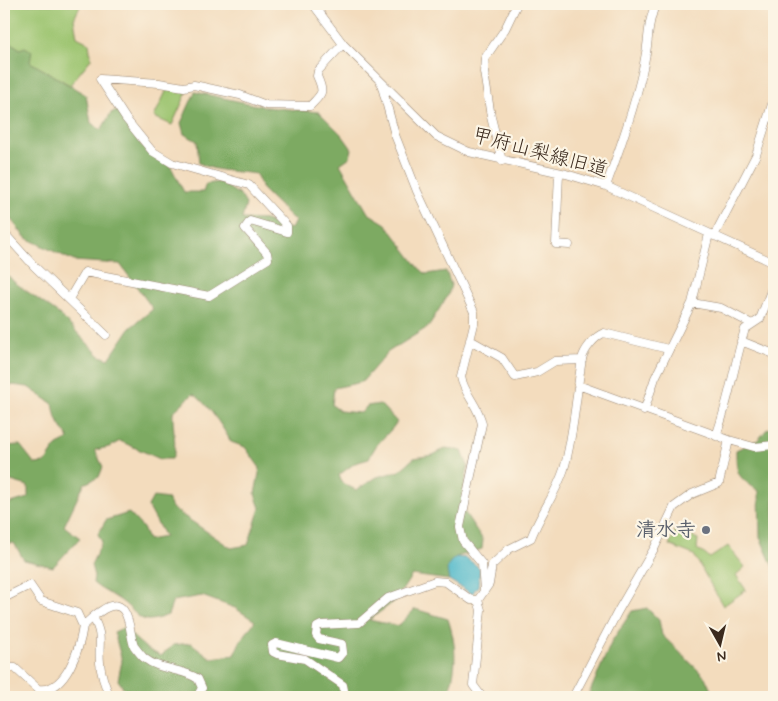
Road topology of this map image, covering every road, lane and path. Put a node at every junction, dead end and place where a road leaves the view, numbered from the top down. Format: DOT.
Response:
graph roads {
  1 [pos="313,4"];
  2 [pos="517,4"];
  3 [pos="656,4"];
  4 [pos="343,44"];
  5 [pos="380,83"];
  6 [pos="774,101"];
  7 [pos="502,161"];
  8 [pos="559,173"];
  9 [pos="606,186"];
  10 [pos="4,233"];
  11 [pos="712,235"];
  12 [pos="569,245"];
  13 [pos="774,264"];
  14 [pos="774,282"];
  15 [pos="70,300"];
  16 [pos="692,303"];
  17 [pos="752,324"];
  18 [pos="106,334"];
  19 [pos="470,340"];
  20 [pos="741,341"];
  21 [pos="668,349"];
  22 [pos="774,354"];
  23 [pos="582,360"];
  24 [pos="578,385"];
  25 [pos="644,411"];
  26 [pos="716,436"];
  27 [pos="729,440"];
  28 [pos="774,445"];
  29 [pos="476,557"];
  30 [pos="492,565"];
  31 [pos="484,590"];
  32 [pos="4,598"];
  33 [pos="478,600"];
  34 [pos="93,617"];
  35 [pos="83,626"];
  36 [pos="4,667"];
  37 [pos="110,697"];
  38 [pos="197,697"];
  39 [pos="342,697"];
  40 [pos="482,697"];
  41 [pos="573,697"];
  1 -- 4 [label="street, 甲府山梨線旧道"];
  2 -- 7 [label="street"];
  3 -- 9 [label="street"];
  4 -- 5 [label="street, 甲府山梨線旧道"];
  4 -- 15 [label="street"];
  5 -- 7 [label="street, 甲府山梨線旧道"];
  5 -- 19 [label="street"];
  6 -- 11 [label="street"];
  7 -- 8 [label="street, 甲府山梨線旧道"];
  8 -- 9 [label="street, 甲府山梨線旧道"];
  8 -- 12 [label="street"];
  9 -- 11 [label="street, 甲府山梨線旧道"];
  10 -- 15 [label="street"];
  11 -- 13 [label="street, 甲府山梨線旧道"];
  11 -- 16 [label="street"];
  14 -- 17 [label="street"];
  15 -- 18 [label="street"];
  16 -- 17 [label="street"];
  16 -- 21 [label="street"];
  17 -- 20 [label="street"];
  19 -- 23 [label="street"];
  19 -- 29 [label="street"];
  20 -- 22 [label="street"];
  20 -- 26 [label="street"];
  21 -- 23 [label="street"];
  21 -- 25 [label="street"];
  23 -- 24 [label="street"];
  24 -- 25 [label="street"];
  24 -- 30 [label="street"];
  25 -- 26 [label="street"];
  26 -- 27 [label="street"];
  27 -- 28 [label="street"];
  27 -- 41 [label="street"];
  29 -- 30 [label="street"];
  29 -- 31 [label="street"];
  30 -- 31 [label="street"];
  31 -- 33 [label="street"];
  32 -- 35 [label="street"];
  33 -- 39 [label="street"];
  33 -- 40 [label="street"];
  34 -- 35 [label="street"];
  34 -- 37 [label="street"];
  34 -- 38 [label="street"];
  35 -- 36 [label="street"];
}
